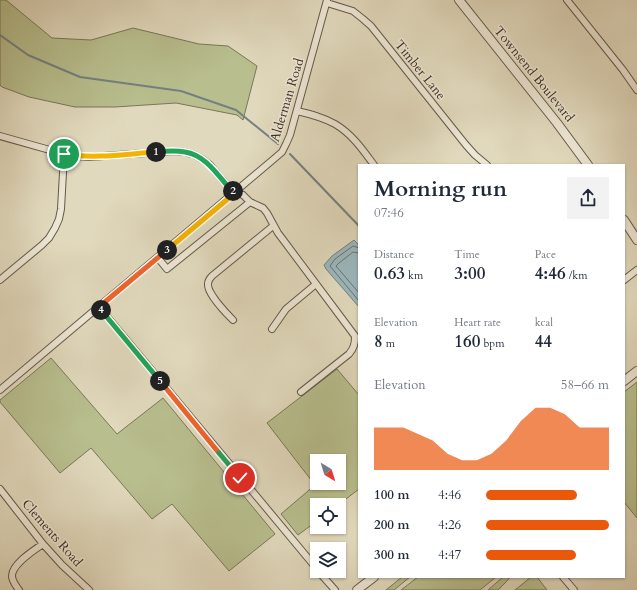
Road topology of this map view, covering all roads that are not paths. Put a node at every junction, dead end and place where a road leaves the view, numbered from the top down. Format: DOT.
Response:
graph roads {
  1 [pos="459,0"];
  2 [pos="567,0"];
  3 [pos="327,2"];
  4 [pos="637,90"];
  5 [pos="297,111"];
  6 [pos="0,136"];
  7 [pos="64,154"];
  8 [pos="373,164"];
  9 [pos="486,164"];
  10 [pos="587,164"];
  11 [pos="236,192"];
  12 [pos="248,200"];
  13 [pos="625,222"];
  14 [pos="273,226"];
  15 [pos="637,240"];
  16 [pos="158,258"];
  17 [pos="637,270"];
  18 [pos="625,279"];
  19 [pos="0,280"];
  20 [pos="316,284"];
  21 [pos="99,307"];
  22 [pos="233,320"];
  23 [pos="272,329"];
  24 [pos="637,371"];
  25 [pos="625,380"];
  26 [pos="0,390"];
  27 [pos="301,392"];
  28 [pos="0,489"];
  29 [pos="42,544"];
  30 [pos="310,560"];
  31 [pos="325,578"];
  32 [pos="373,578"];
  33 [pos="564,578"];
  34 [pos="19,590"];
  35 [pos="89,590"];
  36 [pos="335,590"];
  37 [pos="357,590"];
  38 [pos="574,590"];
  1 -- 10 [label="street, Townsend Boulevard"];
  2 -- 4 [label="street"];
  3 -- 5 [label="street, Alderman Road"];
  3 -- 9 [label="street, Timber Lane"];
  5 -- 8 [label="street"];
  5 -- 11 [label="street, Alderman Road"];
  6 -- 7 [label="street"];
  7 -- 11 [label="street"];
  7 -- 19 [label="street"];
  11 -- 12 [label="street"];
  11 -- 16 [label="street, Alderman Road"];
  12 -- 14 [label="street"];
  12 -- 16 [label="street"];
  13 -- 15 [label="street"];
  14 -- 20 [label="street"];
  14 -- 22 [label="street"];
  16 -- 21 [label="street, Alderman Road"];
  17 -- 18 [label="street"];
  20 -- 23 [label="street"];
  20 -- 27 [label="street"];
  21 -- 26 [label="street, Alderman Road"];
  21 -- 30 [label="street"];
  24 -- 25 [label="street"];
  28 -- 29 [label="street, Clements Road"];
  29 -- 34 [label="street"];
  29 -- 35 [label="street, Clements Road"];
  31 -- 36 [label="street"];
  32 -- 37 [label="street"];
  33 -- 38 [label="street"];
}
